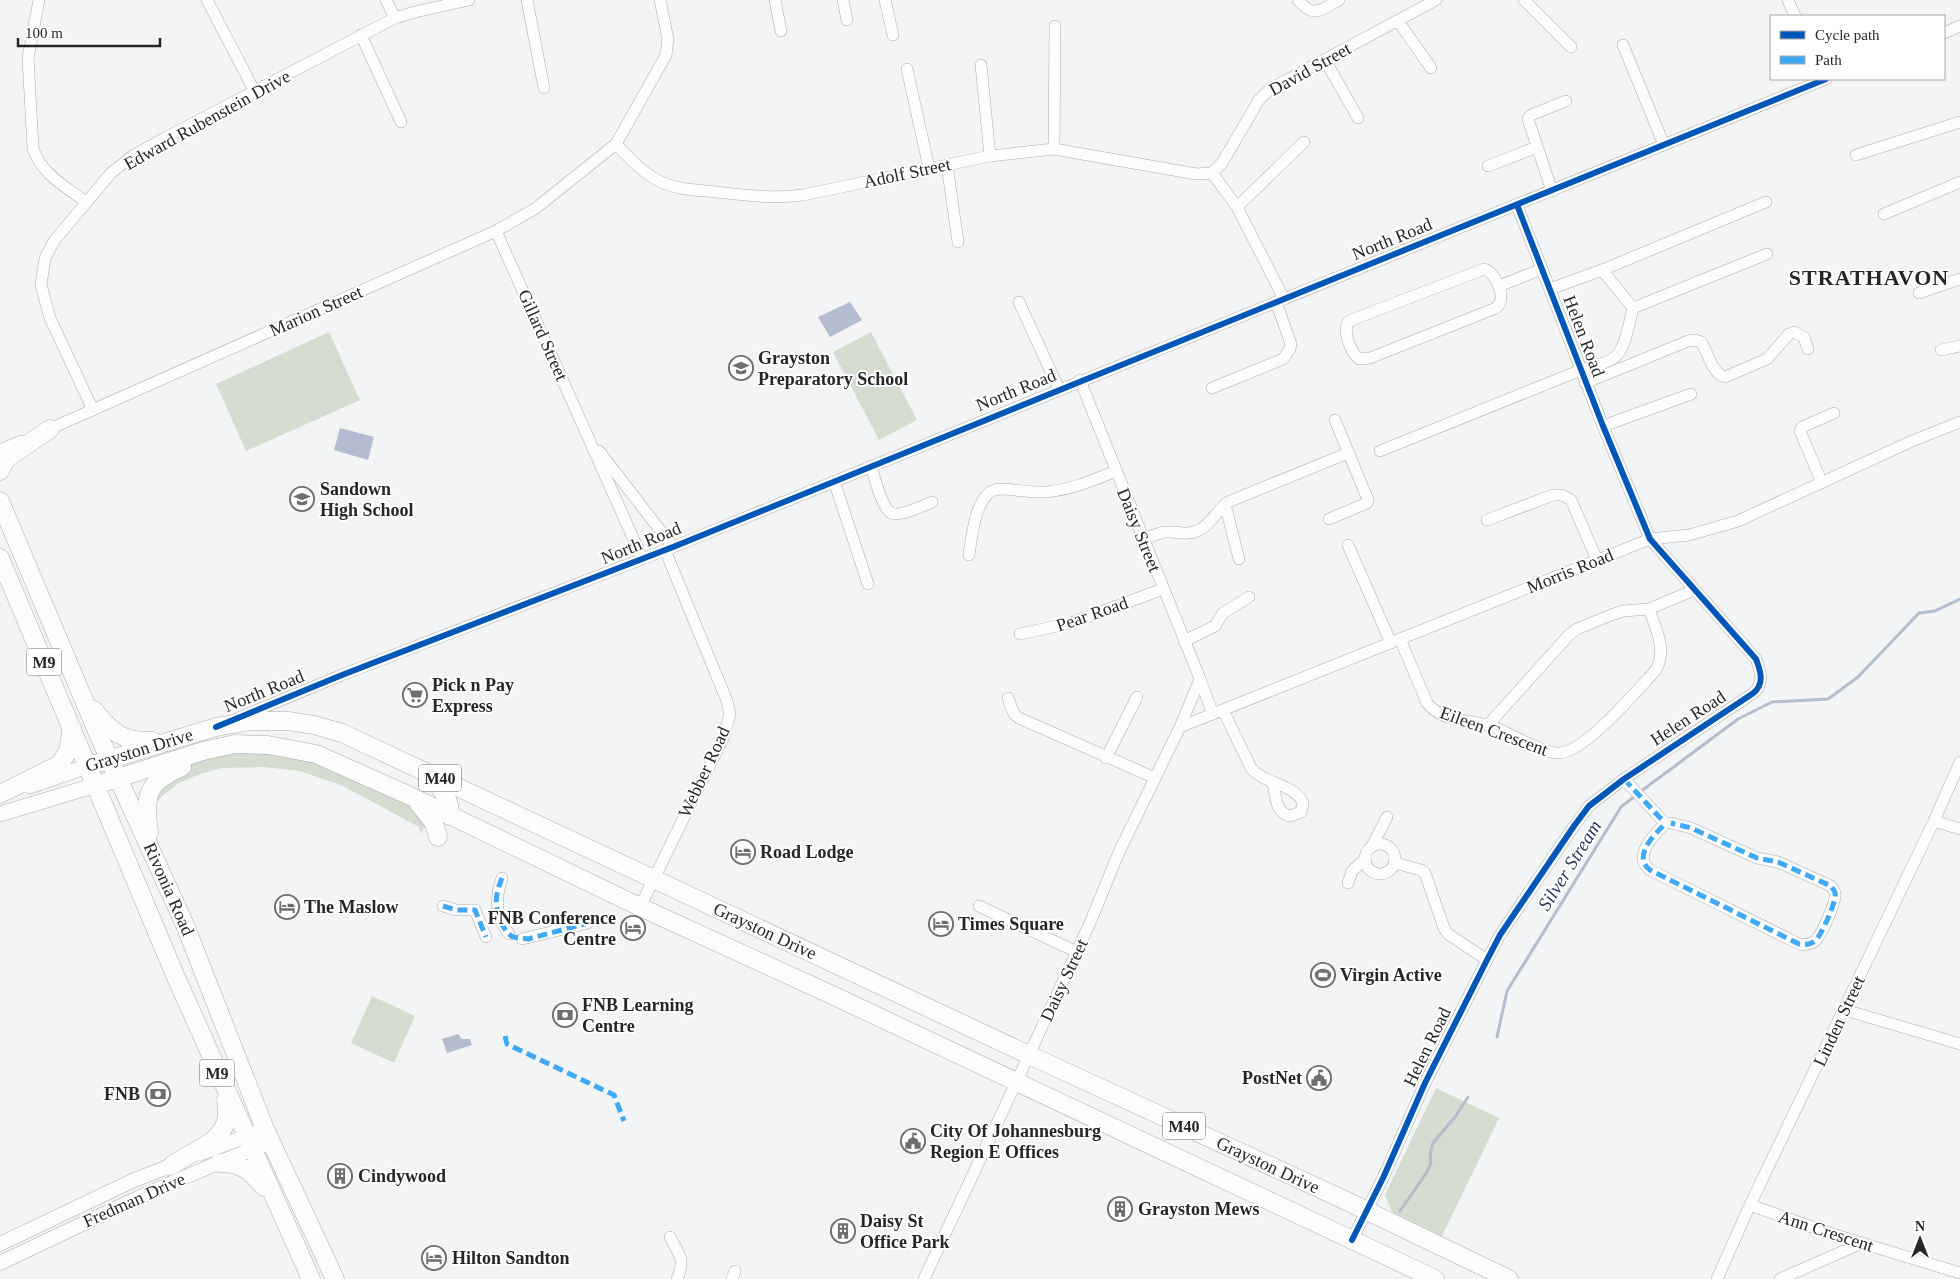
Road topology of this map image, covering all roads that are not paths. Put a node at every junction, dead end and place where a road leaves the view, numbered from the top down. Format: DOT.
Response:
graph roads {
  1 [pos="39,0"];
  2 [pos="207,0"];
  3 [pos="386,0"];
  4 [pos="469,0"];
  5 [pos="526,0"];
  6 [pos="660,0"];
  7 [pos="775,0"];
  8 [pos="844,0"];
  9 [pos="885,0"];
  10 [pos="1298,0"];
  11 [pos="1339,0"];
  12 [pos="1436,0"];
  13 [pos="1524,0"];
  14 [pos="1788,0"];
  15 [pos="1795,15"];
  16 [pos="395,18"];
  17 [pos="847,20"];
  18 [pos="1398,21"];
  19 [pos="1055,26"];
  20 [pos="1960,26"];
  21 [pos="782,31"];
  22 [pos="1945,33"];
  23 [pos="893,35"];
  24 [pos="361,36"];
  25 [pos="1623,45"];
  26 [pos="1571,48"];
  27 [pos="1324,60"];
  28 [pos="981,65"];
  29 [pos="1431,68"];
  30 [pos="907,69"];
  31 [pos="1821,80"];
  32 [pos="544,88"];
  33 [pos="255,92"];
  34 [pos="1566,101"];
  35 [pos="1358,118"];
  36 [pos="402,122"];
  37 [pos="1960,122"];
  38 [pos="1304,142"];
  39 [pos="616,144"];
  40 [pos="1664,145"];
  41 [pos="1537,147"];
  42 [pos="1054,149"];
  43 [pos="990,156"];
  44 [pos="1856,156"];
  45 [pos="947,165"];
  46 [pos="1488,166"];
  47 [pos="929,168"];
  48 [pos="1212,173"];
  49 [pos="1960,182"];
  50 [pos="1552,191"];
  51 [pos="86,202"];
  52 [pos="1766,202"];
  53 [pos="1517,204"];
  54 [pos="1237,207"];
  55 [pos="1884,214"];
  56 [pos="496,231"];
  57 [pos="958,242"];
  58 [pos="1767,254"];
  59 [pos="1542,269"];
  60 [pos="1602,270"];
  61 [pos="1960,279"];
  62 [pos="1499,286"];
  63 [pos="1550,289"];
  64 [pos="1919,292"];
  65 [pos="1280,301"];
  66 [pos="1019,302"];
  67 [pos="1633,308"];
  68 [pos="1960,346"];
  69 [pos="1808,348"];
  70 [pos="1941,350"];
  71 [pos="1581,370"];
  72 [pos="1080,380"];
  73 [pos="1586,383"];
  74 [pos="1212,388"];
  75 [pos="1059,389"];
  76 [pos="1691,394"];
  77 [pos="94,410"];
  78 [pos="1834,413"];
  79 [pos="1335,420"];
  80 [pos="1960,422"];
  81 [pos="1603,426"];
  82 [pos="50,429"];
  83 [pos="589,440"];
  84 [pos="0,450"];
  85 [pos="1380,451"];
  86 [pos="1348,453"];
  87 [pos="871,466"];
  88 [pos="0,471"];
  89 [pos="1116,471"];
  90 [pos="834,481"];
  91 [pos="1822,483"];
  92 [pos="0,487"];
  93 [pos="0,502"];
  94 [pos="932,502"];
  95 [pos="1226,504"];
  96 [pos="1329,519"];
  97 [pos="1487,520"];
  98 [pos="1143,539"];
  99 [pos="1650,539"];
  100 [pos="1348,545"];
  101 [pos="669,548"];
  102 [pos="969,555"];
  103 [pos="0,558"];
  104 [pos="642,558"];
  105 [pos="1239,559"];
  106 [pos="1597,560"];
  107 [pos="868,584"];
  108 [pos="1163,589"];
  109 [pos="1694,590"];
  110 [pos="1248,597"];
  111 [pos="1649,609"];
  112 [pos="1020,634"];
  113 [pos="1184,641"];
  114 [pos="1395,641"];
  115 [pos="1200,679"];
  116 [pos="80,692"];
  117 [pos="1137,697"];
  118 [pos="1008,698"];
  119 [pos="1218,712"];
  120 [pos="1488,725"];
  121 [pos="216,727"];
  122 [pos="72,728"];
  123 [pos="1180,728"];
  124 [pos="181,738"];
  125 [pos="235,744"];
  126 [pos="1106,758"];
  127 [pos="110,760"];
  128 [pos="1960,762"];
  129 [pos="88,766"];
  130 [pos="428,772"];
  131 [pos="118,778"];
  132 [pos="1155,778"];
  133 [pos="1273,783"];
  134 [pos="1628,783"];
  135 [pos="96,785"];
  136 [pos="0,795"];
  137 [pos="408,795"];
  138 [pos="0,814"];
  139 [pos="450,816"];
  140 [pos="1387,817"];
  141 [pos="1934,821"];
  142 [pos="1666,824"];
  143 [pos="1960,829"];
  144 [pos="438,838"];
  145 [pos="1372,846"];
  146 [pos="152,851"];
  147 [pos="1364,860"];
  148 [pos="1395,863"];
  149 [pos="502,878"];
  150 [pos="654,879"];
  151 [pos="1348,883"];
  152 [pos="443,906"];
  153 [pos="979,906"];
  154 [pos="640,907"];
  155 [pos="588,923"];
  156 [pos="508,934"];
  157 [pos="486,937"];
  158 [pos="522,939"];
  159 [pos="1077,952"];
  160 [pos="1487,960"];
  161 [pos="1845,1010"];
  162 [pos="1960,1044"];
  163 [pos="1029,1055"];
  164 [pos="1016,1081"];
  165 [pos="222,1084"];
  166 [pos="268,1136"];
  167 [pos="249,1143"];
  168 [pos="219,1162"];
  169 [pos="171,1166"];
  170 [pos="273,1197"];
  171 [pos="1750,1205"];
  172 [pos="1366,1210"];
  173 [pos="1829,1233"];
  174 [pos="670,1237"];
  175 [pos="1352,1240"];
  176 [pos="1862,1243"];
  177 [pos="0,1244"];
  178 [pos="1833,1256"];
  179 [pos="0,1263"];
  180 [pos="1960,1273"];
  181 [pos="311,1279"];
  182 [pos="335,1279"];
  183 [pos="677,1279"];
  184 [pos="924,1279"];
  185 [pos="1435,1279"];
  186 [pos="1509,1279"];
  187 [pos="1717,1279"];
  188 [pos="1780,1279"];
  1 -- 51 [label="street"];
  2 -- 33 [label="street"];
  3 -- 16 [label="street"];
  4 -- 16 [label="street, Edward Rubenstein Drive"];
  5 -- 32 [label="street"];
  6 -- 39 [label="street"];
  7 -- 21 [label="street"];
  8 -- 17 [label="street"];
  9 -- 23 [label="street"];
  10 -- 11 [label="street"];
  12 -- 18 [label="street, David Street"];
  13 -- 26 [label="street"];
  14 -- 15 [label="street"];
  16 -- 24 [label="street, Edward Rubenstein Drive"];
  18 -- 27 [label="street, David Street"];
  18 -- 29 [label="street"];
  19 -- 42 [label="street"];
  20 -- 22 [label="street"];
  24 -- 33 [label="street, Edward Rubenstein Drive"];
  24 -- 36 [label="street"];
  25 -- 40 [label="street"];
  27 -- 35 [label="street"];
  27 -- 48 [label="street, David Street"];
  28 -- 43 [label="street"];
  30 -- 47 [label="street"];
  31 -- 40 [label="street, North Road"];
  33 -- 51 [label="street, Edward Rubenstein Drive"];
  34 -- 41 [label="street"];
  37 -- 44 [label="street"];
  38 -- 54 [label="street"];
  39 -- 47 [label="street, Adolf Street"];
  39 -- 56 [label="street, Marion Street"];
  40 -- 50 [label="street, North Road"];
  41 -- 46 [label="street"];
  41 -- 50 [label="street"];
  42 -- 43 [label="street, Adolf Street"];
  42 -- 48 [label="street, Adolf Street"];
  43 -- 45 [label="street, Adolf Street"];
  45 -- 47 [label="street, Adolf Street"];
  45 -- 57 [label="street"];
  48 -- 54 [label="street"];
  49 -- 55 [label="street"];
  50 -- 53 [label="street, North Road"];
  51 -- 77 [label="street, Edward Rubenstein Drive"];
  52 -- 60 [label="street"];
  53 -- 59 [label="street, Helen Road"];
  53 -- 65 [label="street, North Road"];
  54 -- 65 [label="street"];
  56 -- 77 [label="street, Marion Street"];
  56 -- 83 [label="street, Gillard Street"];
  58 -- 67 [label="street"];
  59 -- 62 [label="street"];
  59 -- 63 [label="street, Helen Road"];
  60 -- 63 [label="street"];
  60 -- 67 [label="street"];
  61 -- 64 [label="street"];
  62 -- 62 [label="street"];
  63 -- 71 [label="street, Helen Road"];
  65 -- 72 [label="street, North Road"];
  65 -- 74 [label="street"];
  66 -- 75 [label="street"];
  67 -- 71 [label="street"];
  68 -- 70 [label="street"];
  69 -- 73 [label="street"];
  71 -- 73 [label="street, Helen Road"];
  71 -- 85 [label="street"];
  72 -- 75 [label="street, North Road"];
  72 -- 89 [label="street, Daisy Street"];
  73 -- 81 [label="street, Helen Road"];
  75 -- 87 [label="street, North Road"];
  76 -- 81 [label="street"];
  77 -- 82 [label="street, Marion Street"];
  78 -- 91 [label="street"];
  79 -- 86 [label="street"];
  80 -- 91 [label="street, Morris Road"];
  81 -- 99 [label="street, Helen Road"];
  82 -- 84 [label="street, Marion Street"];
  82 -- 88 [label="main road"];
  83 -- 101 [label="street, Gillard Street"];
  83 -- 104 [label="street, Gillard Street"];
  86 -- 95 [label="street"];
  86 -- 96 [label="street"];
  87 -- 90 [label="street, North Road"];
  87 -- 94 [label="street"];
  89 -- 98 [label="street, Daisy Street"];
  89 -- 102 [label="street"];
  90 -- 101 [label="street, North Road"];
  90 -- 107 [label="street"];
  91 -- 99 [label="street, Morris Road"];
  92 -- 93 [label="main road, Rivonia Road"];
  93 -- 116 [label="main road, Rivonia Road / M9"];
  95 -- 98 [label="street"];
  95 -- 105 [label="street"];
  97 -- 106 [label="street"];
  98 -- 108 [label="street, Daisy Street"];
  99 -- 106 [label="street, Morris Road"];
  99 -- 109 [label="street, Helen Road"];
  100 -- 114 [label="street, Eileen Crescent"];
  101 -- 104 [label="street, North Road"];
  101 -- 150 [label="street, Webber Road"];
  103 -- 122 [label="main road, Rivonia Road / M9"];
  104 -- 121 [label="street, North Road"];
  106 -- 114 [label="street, Morris Road"];
  108 -- 112 [label="street, Pear Road"];
  108 -- 113 [label="street, Daisy Street"];
  109 -- 111 [label="street"];
  109 -- 134 [label="street, Helen Road"];
  110 -- 113 [label="street"];
  111 -- 120 [label="street"];
  111 -- 120 [label="street, Eileen Crescent"];
  113 -- 115 [label="street, Daisy Street"];
  114 -- 119 [label="street, Morris Road"];
  114 -- 120 [label="street, Eileen Crescent"];
  115 -- 119 [label="street, Daisy Street"];
  115 -- 123 [label="street, Daisy Street"];
  116 -- 124 [label="main road"];
  116 -- 127 [label="main road, Rivonia Road / M9"];
  117 -- 126 [label="street"];
  118 -- 126 [label="street"];
  119 -- 123 [label="street, Morris Road"];
  119 -- 133 [label="street, Daisy Street"];
  121 -- 124 [label="main road, Grayston Drive / M40"];
  121 -- 130 [label="main road, Grayston Drive / M40"];
  122 -- 129 [label="main road, Rivonia Road / M9"];
  122 -- 136 [label="main road"];
  123 -- 132 [label="street, Daisy Street"];
  124 -- 127 [label="main road, Grayston Drive / M40"];
  125 -- 131 [label="main road, Grayston Drive / M40"];
  125 -- 137 [label="main road, Grayston Drive / M40"];
  125 -- 146 [label="main road"];
  126 -- 132 [label="street"];
  127 -- 129 [label="main road, Grayston Drive / M40"];
  127 -- 131 [label="main road, Rivonia Road / M9"];
  128 -- 141 [label="street, Linden Street"];
  129 -- 135 [label="main road, Rivonia Road / M9"];
  129 -- 136 [label="main road, Grayston Drive / M40"];
  130 -- 139 [label="main road"];
  130 -- 150 [label="main road, Grayston Drive / M40"];
  131 -- 135 [label="main road, Grayston Drive / M40"];
  131 -- 146 [label="main road, Rivonia Road / M9"];
  132 -- 159 [label="street, Daisy Street"];
  134 -- 142 [label="street"];
  134 -- 160 [label="street, Helen Road"];
  135 -- 138 [label="main road, Grayston Drive / M40"];
  135 -- 165 [label="main road, Rivonia Road / M9"];
  137 -- 139 [label="main road, Grayston Drive / M40"];
  137 -- 144 [label="main road"];
  139 -- 154 [label="main road, Grayston Drive / M40"];
  140 -- 145 [label="street"];
  141 -- 143 [label="street"];
  141 -- 161 [label="street, Linden Street"];
  142 -- 142 [label="street"];
  145 -- 147 [label="street"];
  145 -- 148 [label="street"];
  146 -- 166 [label="main road, Rivonia Road / M9"];
  147 -- 148 [label="street"];
  147 -- 151 [label="street"];
  148 -- 160 [label="street"];
  149 -- 156 [label="street"];
  150 -- 154 [label="street, Webber Road"];
  150 -- 163 [label="main road, Grayston Drive / M40"];
  152 -- 157 [label="street"];
  153 -- 159 [label="street"];
  154 -- 164 [label="main road, Grayston Drive / M40"];
  155 -- 158 [label="street"];
  159 -- 163 [label="street, Daisy Street"];
  160 -- 172 [label="street, Helen Road"];
  161 -- 162 [label="street"];
  161 -- 171 [label="street, Linden Street"];
  163 -- 164 [label="street, Daisy Street"];
  163 -- 172 [label="main road, Grayston Drive / M40"];
  164 -- 175 [label="main road, Grayston Drive / M40"];
  164 -- 184 [label="street, Daisy Street"];
  165 -- 167 [label="main road, Rivonia Road / M9"];
  165 -- 169 [label="main road"];
  166 -- 167 [label="street, Fredman Drive"];
  166 -- 182 [label="main road, Rivonia Road / M9"];
  167 -- 168 [label="street, Fredman Drive"];
  167 -- 169 [label="street, Fredman Drive"];
  167 -- 170 [label="main road, Rivonia Road / M9"];
  168 -- 170 [label="main road"];
  168 -- 179 [label="street, Fredman Drive"];
  169 -- 177 [label="street, Fredman Drive"];
  170 -- 181 [label="main road, Rivonia Road / M9"];
  171 -- 173 [label="street, Ann Crescent"];
  171 -- 187 [label="street, Linden Street"];
  172 -- 175 [label="street, Helen Road"];
  172 -- 186 [label="main road, Grayston Drive / M40"];
  173 -- 176 [label="street, Ann Crescent"];
  173 -- 178 [label="street"];
  174 -- 183 [label="street"];
  175 -- 185 [label="main road, Grayston Drive / M40"];
  176 -- 178 [label="street"];
  176 -- 180 [label="street, Ann Crescent"];
  178 -- 188 [label="street"];
}
